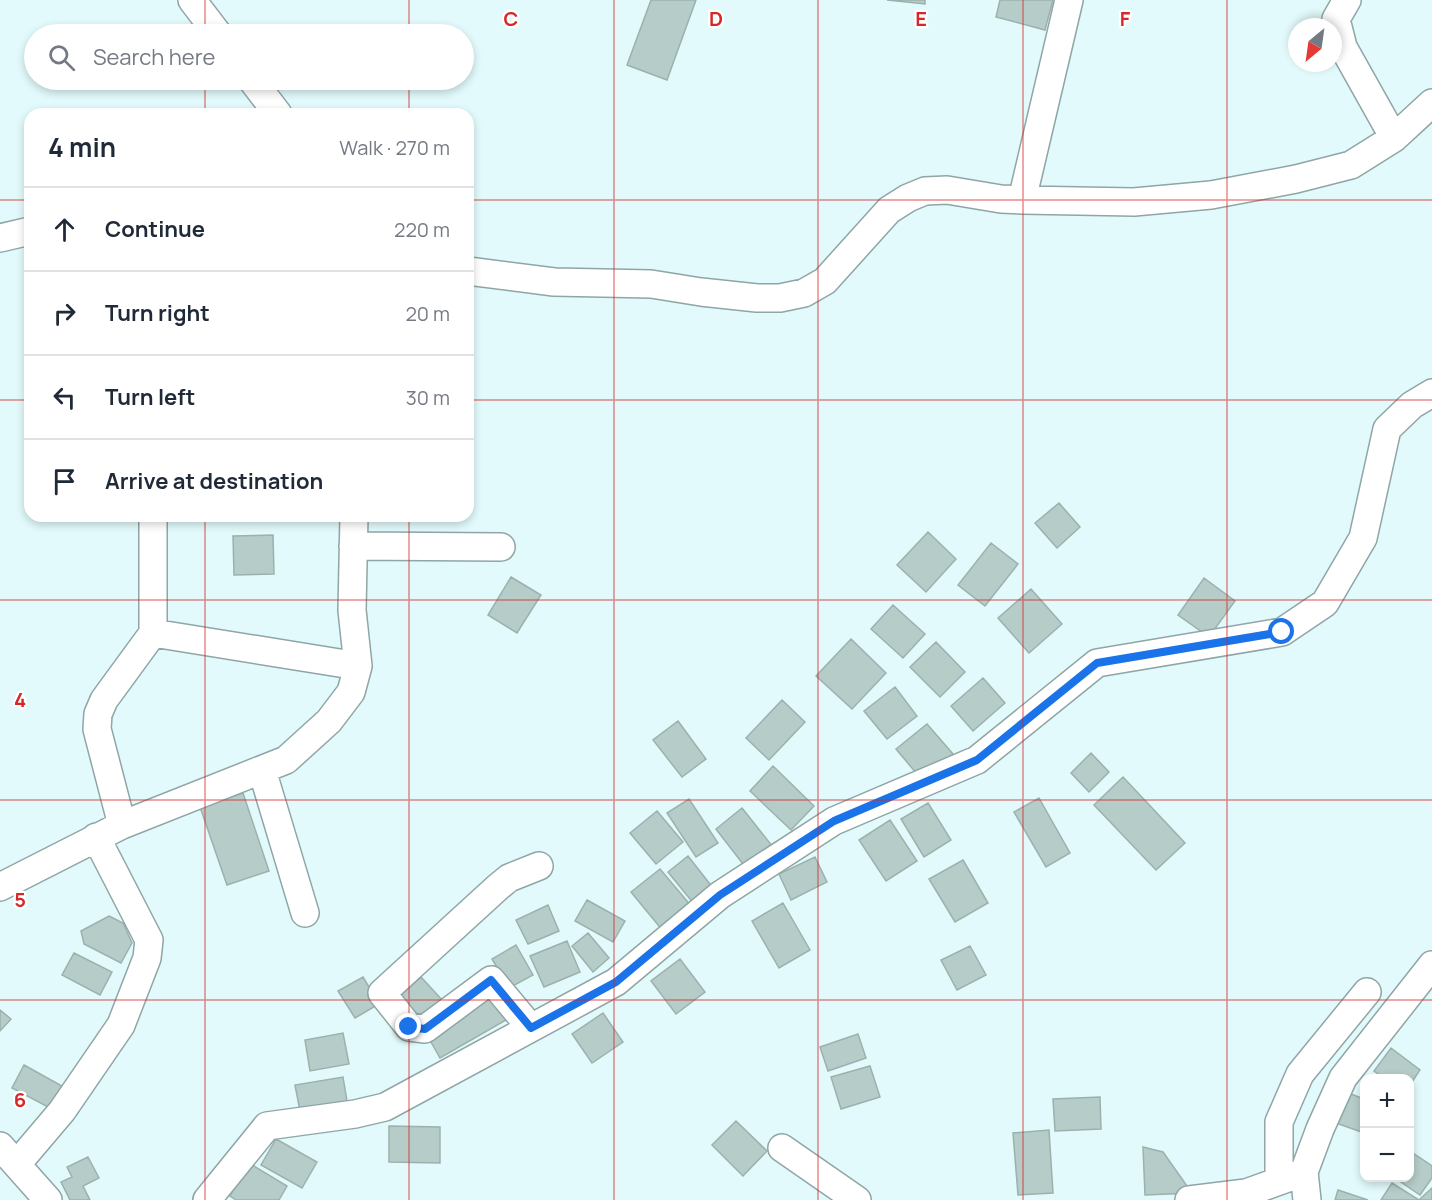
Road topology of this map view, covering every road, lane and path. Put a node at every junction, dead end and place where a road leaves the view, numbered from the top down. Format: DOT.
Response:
graph roads {
  1 [pos="192,0"];
  2 [pos="1069,0"];
  3 [pos="1347,0"];
  4 [pos="210,24"];
  5 [pos="260,90"];
  6 [pos="1432,104"];
  7 [pos="273,108"];
  8 [pos="1394,138"];
  9 [pos="1022,200"];
  10 [pos="24,232"];
  11 [pos="0,238"];
  12 [pos="474,272"];
  13 [pos="1432,393"];
  14 [pos="153,522"];
  15 [pos="354,522"];
  16 [pos="353,546"];
  17 [pos="501,547"];
  18 [pos="153,633"];
  19 [pos="358,666"];
  20 [pos="262,770"];
  21 [pos="122,825"];
  22 [pos="96,837"];
  23 [pos="539,866"];
  24 [pos="0,887"];
  25 [pos="305,913"];
  26 [pos="1432,965"];
  27 [pos="1366,992"];
  28 [pos="531,1028"];
  29 [pos="782,1148"];
  30 [pos="9,1155"];
  31 [pos="1299,1189"];
  32 [pos="48,1200"];
  33 [pos="207,1200"];
  34 [pos="857,1200"];
  35 [pos="1189,1200"];
  1 -- 4 [label="street"];
  2 -- 9 [label="street"];
  3 -- 8 [label="street"];
  5 -- 7 [label="street"];
  6 -- 8 [label="street"];
  8 -- 9 [label="street"];
  9 -- 12 [label="street"];
  10 -- 11 [label="street"];
  13 -- 28 [label="street"];
  14 -- 18 [label="street"];
  15 -- 16 [label="street"];
  16 -- 17 [label="street"];
  16 -- 19 [label="street"];
  18 -- 19 [label="street"];
  18 -- 21 [label="street"];
  19 -- 20 [label="street"];
  20 -- 21 [label="street"];
  20 -- 25 [label="street"];
  21 -- 22 [label="street"];
  22 -- 24 [label="street"];
  22 -- 30 [label="street"];
  23 -- 28 [label="street"];
  26 -- 31 [label="street"];
  27 -- 31 [label="street"];
  28 -- 33 [label="street"];
  29 -- 34 [label="street"];
  30 -- 32 [label="street"];
  31 -- 35 [label="street"];
}
